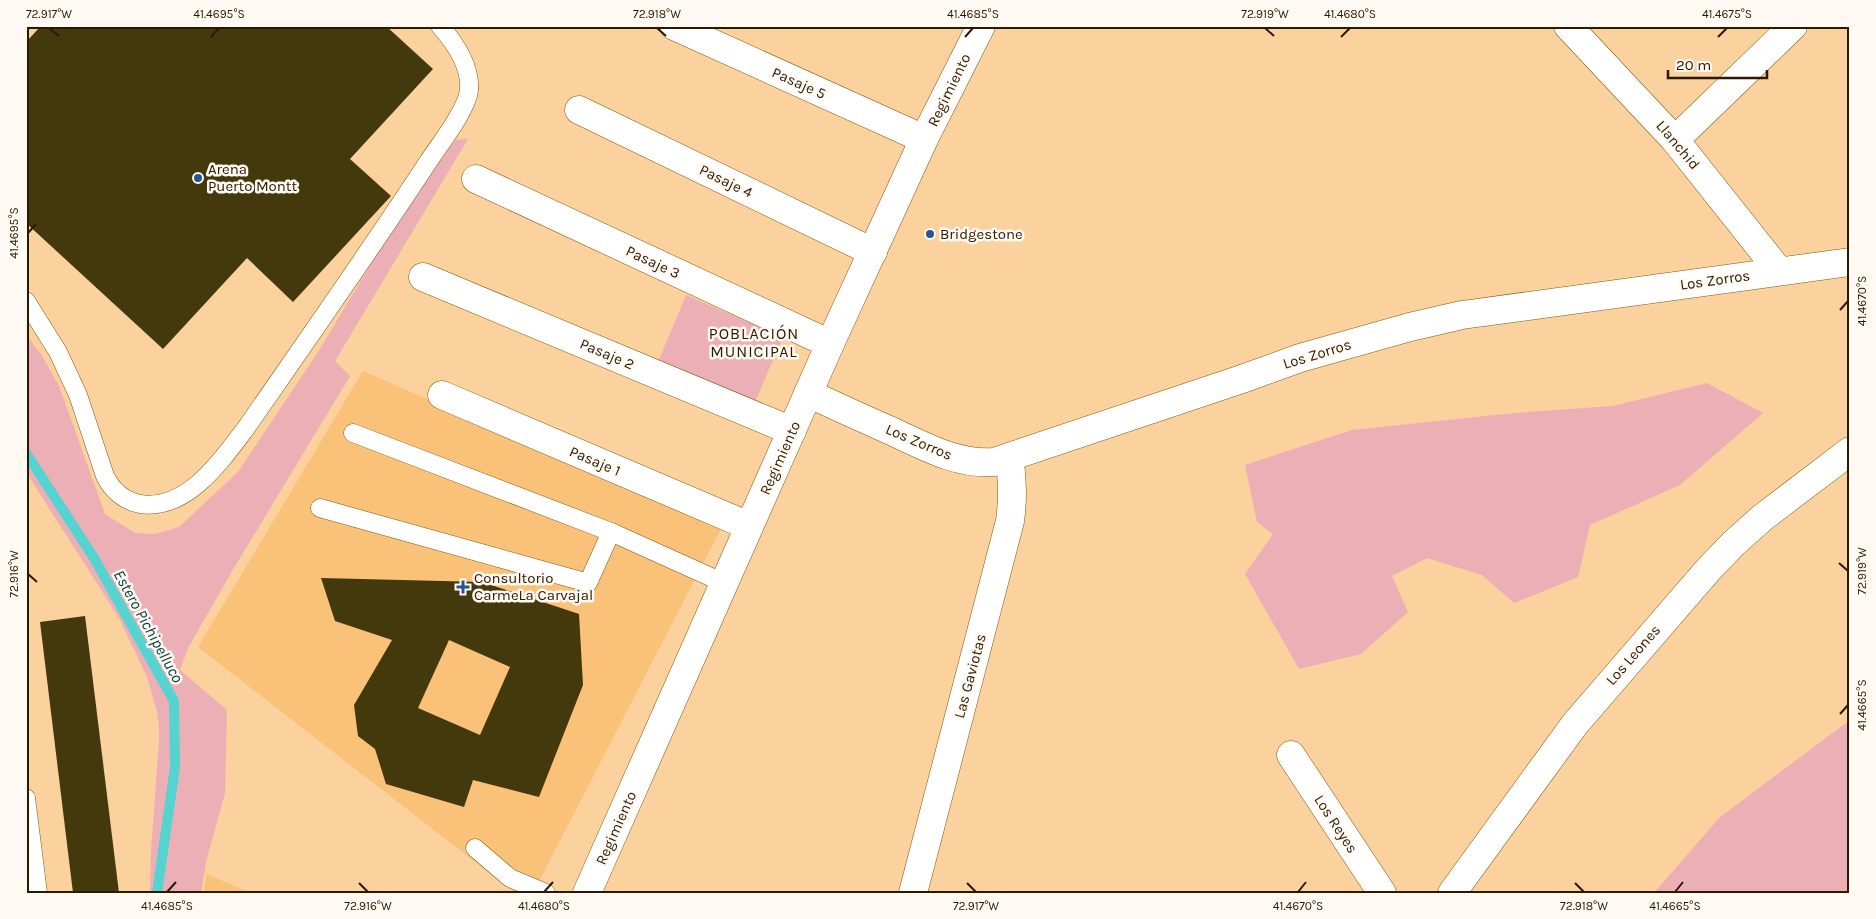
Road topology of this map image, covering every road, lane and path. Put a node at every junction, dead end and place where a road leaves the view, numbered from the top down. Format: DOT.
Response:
graph roads {
  1 [pos="440,26"];
  2 [pos="674,26"];
  3 [pos="981,26"];
  4 [pos="1568,26"];
  5 [pos="1793,26"];
  6 [pos="579,110"];
  7 [pos="924,139"];
  8 [pos="1675,140"];
  9 [pos="476,179"];
  10 [pos="873,252"];
  11 [pos="1850,262"];
  12 [pos="1779,271"];
  13 [pos="423,277"];
  14 [pos="26,301"];
  15 [pos="830,344"];
  16 [pos="808,393"];
  17 [pos="442,395"];
  18 [pos="792,431"];
  19 [pos="353,433"];
  20 [pos="1850,451"];
  21 [pos="1009,457"];
  22 [pos="320,508"];
  23 [pos="749,526"];
  24 [pos="611,532"];
  25 [pos="724,583"];
  26 [pos="1291,755"];
  27 [pos="26,798"];
  28 [pos="475,848"];
  29 [pos="38,893"];
  30 [pos="546,893"];
  31 [pos="587,893"];
  32 [pos="913,893"];
  33 [pos="1382,893"];
  34 [pos="1452,893"];
  1 -- 14 [label="lane"];
  2 -- 7 [label="street, Pasaje 5"];
  3 -- 7 [label="street, Regimiento"];
  4 -- 8 [label="street, Llanchid"];
  5 -- 8 [label="street"];
  6 -- 10 [label="street, Pasaje 4"];
  7 -- 10 [label="street, Regimiento"];
  8 -- 12 [label="street, Llanchid"];
  9 -- 15 [label="street, Pasaje 3"];
  10 -- 15 [label="street, Regimiento"];
  11 -- 12 [label="street, Los Zorros"];
  12 -- 21 [label="street, Los Zorros"];
  13 -- 18 [label="street, Pasaje 2"];
  15 -- 16 [label="street, Regimiento"];
  16 -- 18 [label="street, Regimiento"];
  16 -- 21 [label="street, Los Zorros"];
  17 -- 23 [label="street, Pasaje 1"];
  18 -- 23 [label="street, Regimiento"];
  19 -- 24 [label="lane"];
  20 -- 34 [label="street, Los Leones"];
  21 -- 32 [label="street, Las Gaviotas"];
  22 -- 24 [label="lane"];
  23 -- 25 [label="street, Regimiento"];
  24 -- 25 [label="lane"];
  25 -- 31 [label="street, Regimiento"];
  26 -- 33 [label="street, Los Reyes"];
  27 -- 29 [label="lane"];
  28 -- 30 [label="lane"];
}
